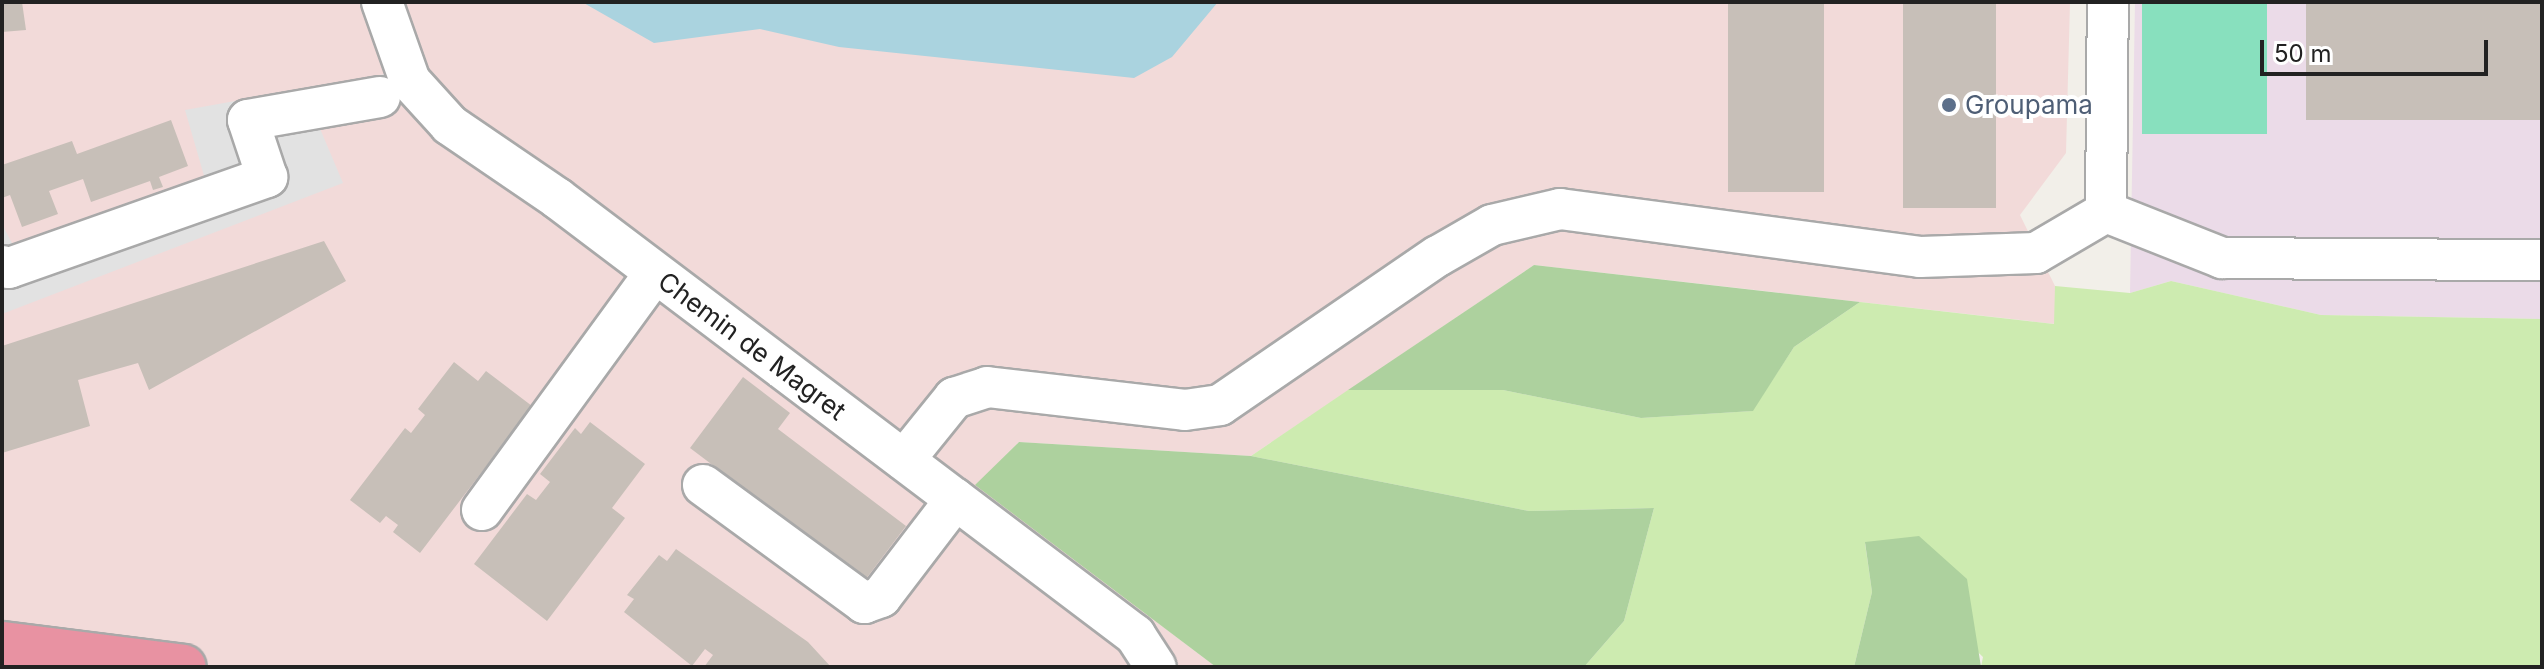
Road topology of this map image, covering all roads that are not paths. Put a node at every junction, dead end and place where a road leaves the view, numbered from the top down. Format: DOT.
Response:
graph roads {
  1 [pos="382,2"];
  2 [pos="2108,2"];
  3 [pos="380,97"];
  4 [pos="2106,212"];
  5 [pos="2542,260"];
  6 [pos="2,266"];
  7 [pos="655,273"];
  8 [pos="904,460"];
  9 [pos="703,485"];
  10 [pos="956,499"];
  11 [pos="482,510"];
  12 [pos="2,644"];
  13 [pos="184,667"];
  14 [pos="1156,667"];
  1 -- 7 [label="street, Chemin de Magret"];
  2 -- 4 [label="street"];
  3 -- 6 [label="street"];
  4 -- 5 [label="street"];
  4 -- 8 [label="street"];
  7 -- 8 [label="street, Chemin de Magret"];
  7 -- 11 [label="street"];
  8 -- 10 [label="street, Chemin de Magret"];
  9 -- 10 [label="street"];
  10 -- 14 [label="street, Chemin de Magret"];
  12 -- 13 [label="highway"];
}
